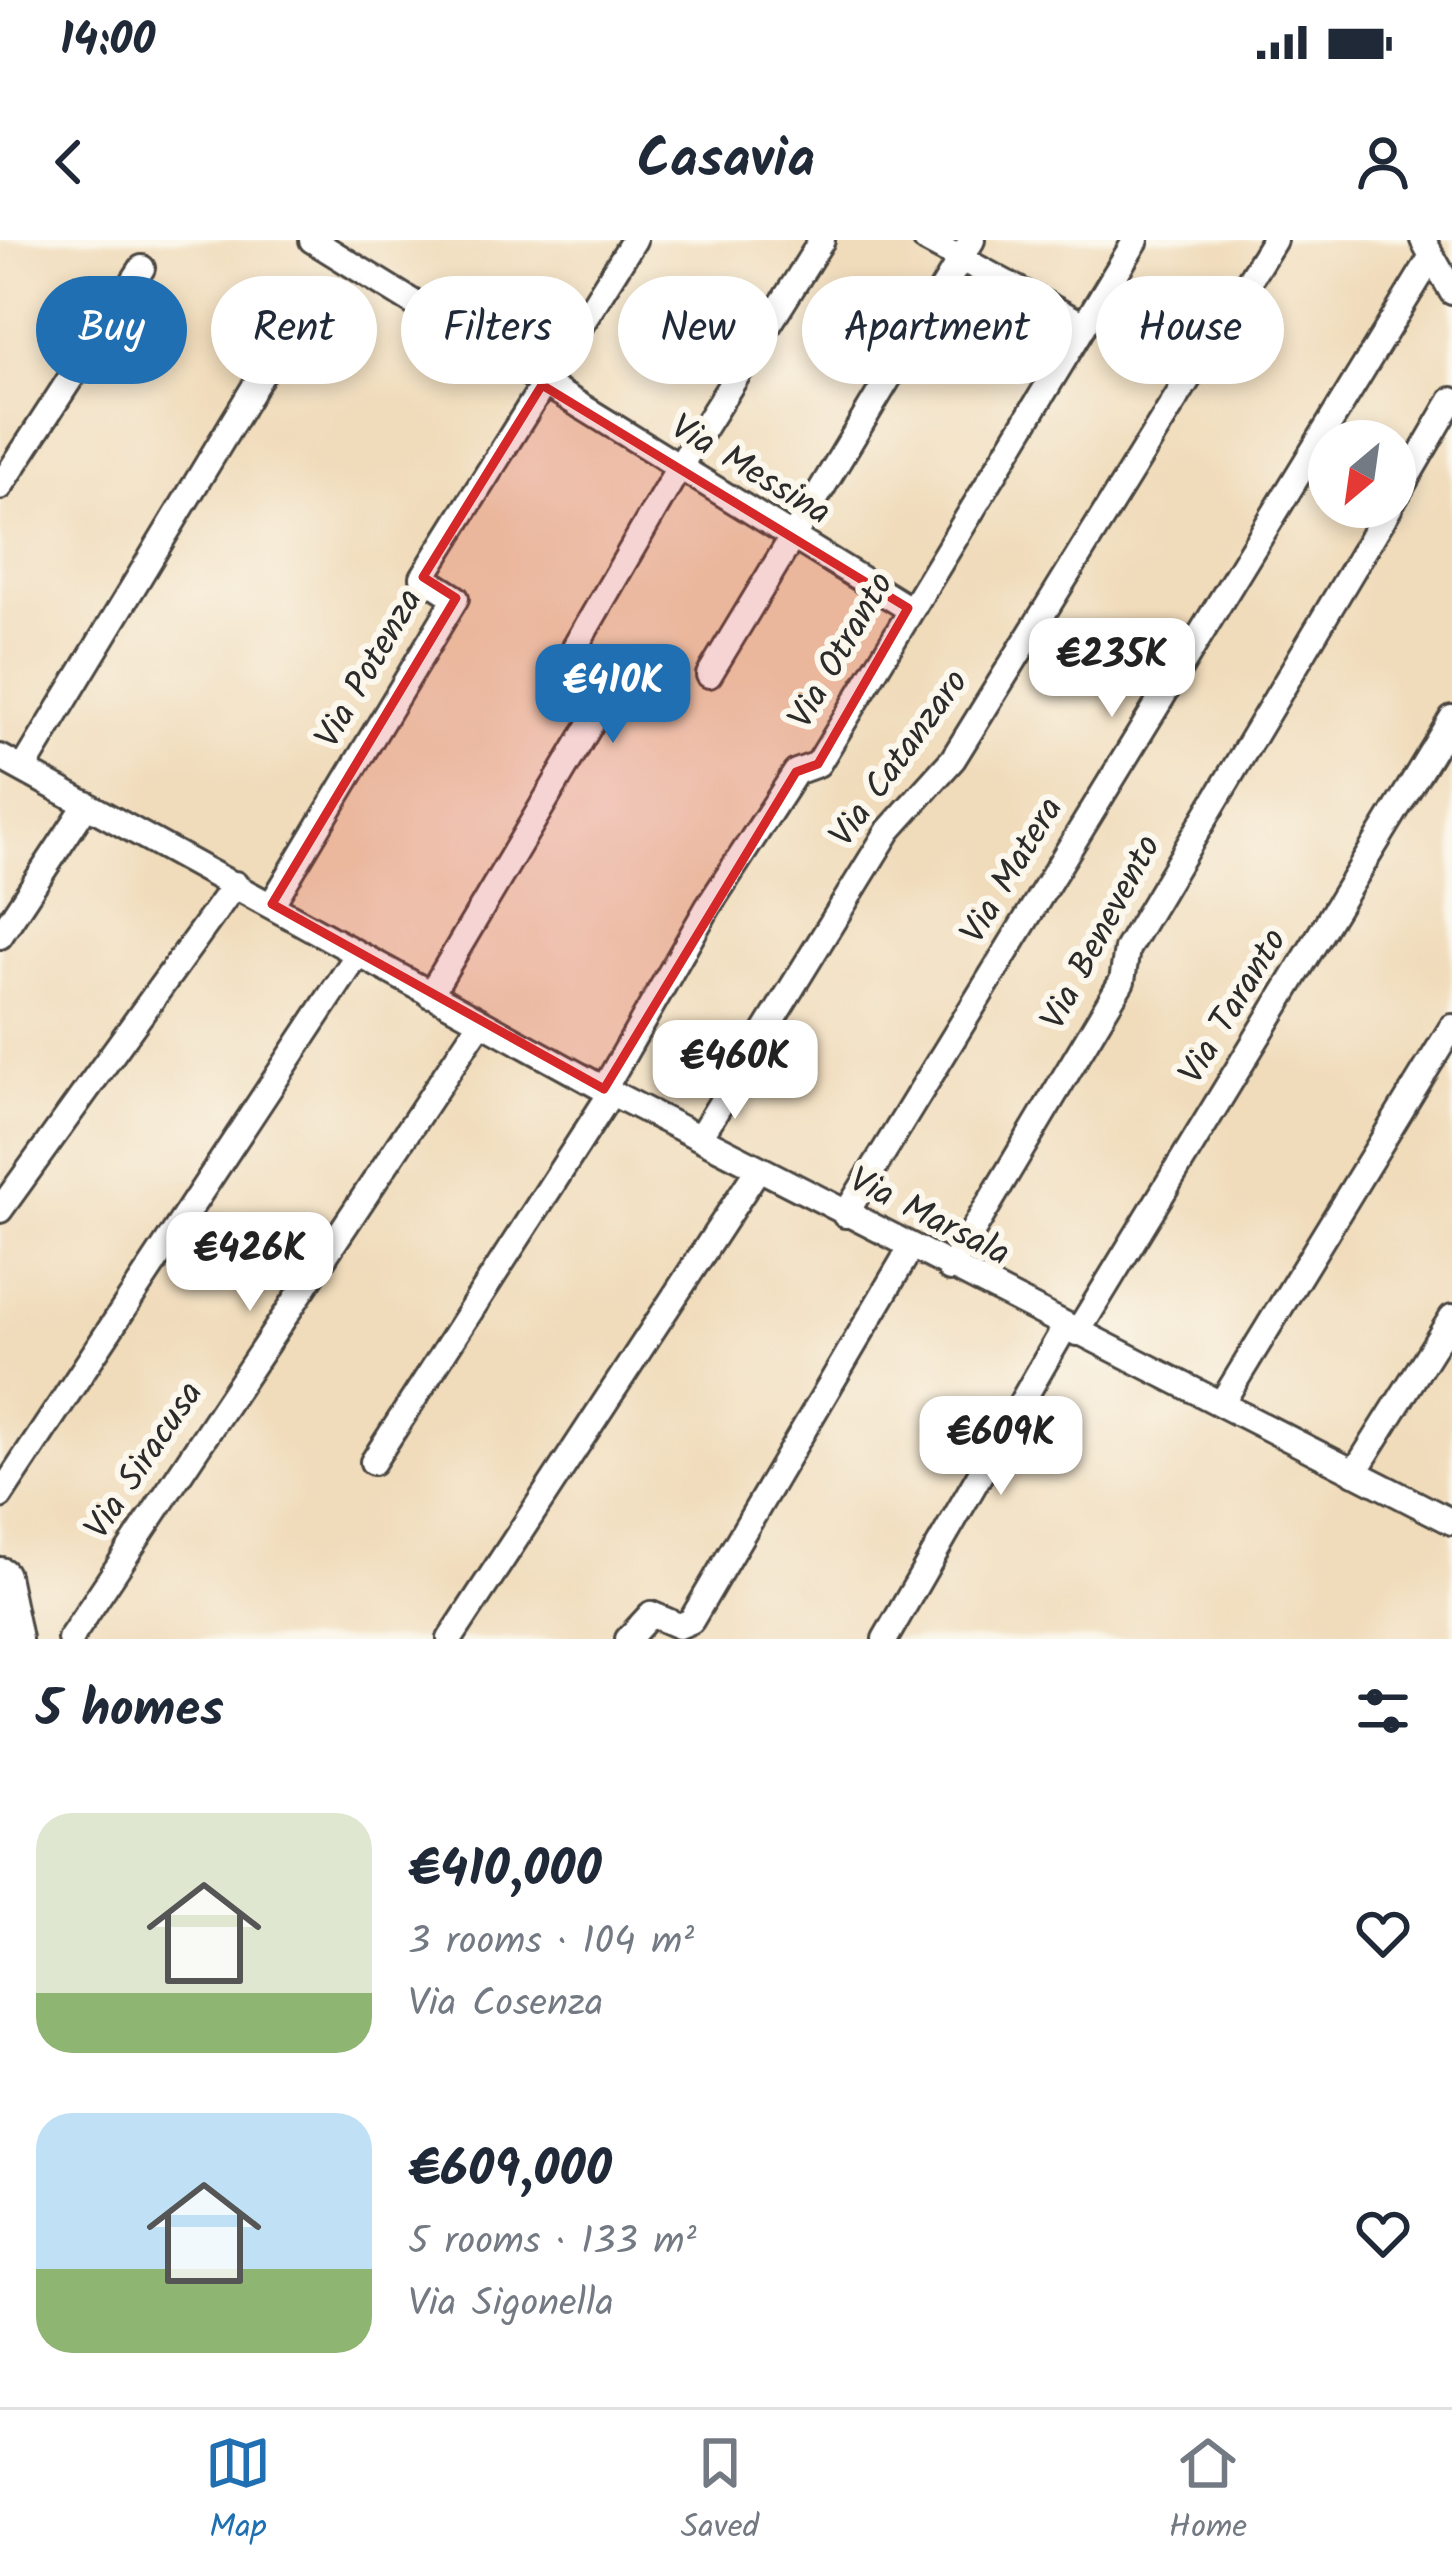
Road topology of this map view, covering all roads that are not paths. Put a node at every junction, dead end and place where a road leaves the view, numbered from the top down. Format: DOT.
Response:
graph roads {
  1 [pos="312,240"];
  2 [pos="634,240"];
  3 [pos="822,240"];
  4 [pos="926,240"];
  5 [pos="1136,240"];
  6 [pos="1274,240"];
  7 [pos="1427,248"];
  8 [pos="966,250"];
  9 [pos="142,268"];
  10 [pos="1452,292"];
  11 [pos="1084,325"];
  12 [pos="255,384"];
  13 [pos="542,386"];
  14 [pos="1452,400"];
  15 [pos="1416,462"];
  16 [pos="678,469"];
  17 [pos="0,488"];
  18 [pos="1378,528"];
  19 [pos="791,538"];
  20 [pos="908,608"];
  21 [pos="709,675"];
  22 [pos="1452,718"];
  23 [pos="11,763"];
  24 [pos="87,804"];
  25 [pos="235,884"];
  26 [pos="272,904"];
  27 [pos="0,936"];
  28 [pos="358,954"];
  29 [pos="430,995"];
  30 [pos="480,1023"];
  31 [pos="1449,1037"];
  32 [pos="607,1091"];
  33 [pos="700,1137"];
  34 [pos="758,1169"];
  35 [pos="0,1210"];
  36 [pos="844,1216"];
  37 [pos="910,1249"];
  38 [pos="950,1269"];
  39 [pos="1452,1317"];
  40 [pos="1071,1330"];
  41 [pos="1221,1404"];
  42 [pos="373,1462"];
  43 [pos="1354,1474"];
  44 [pos="0,1496"];
  45 [pos="1452,1522"];
  46 [pos="0,1576"];
  47 [pos="13,1639"];
  48 [pos="70,1639"];
  49 [pos="450,1639"];
  50 [pos="628,1639"];
  51 [pos="885,1639"];
  1 -- 13 [label="street, Via Messina"];
  2 -- 13 [label="street, Via Potenza"];
  3 -- 16 [label="street"];
  4 -- 8 [label="street"];
  5 -- 11 [label="street, Via Otranto"];
  6 -- 33 [label="street, Via Catanzaro"];
  7 -- 10 [label="street"];
  7 -- 36 [label="street, Via Matera"];
  8 -- 11 [label="street"];
  8 -- 19 [label="street"];
  9 -- 17 [label="street"];
  11 -- 20 [label="street, Via Otranto"];
  12 -- 23 [label="street"];
  13 -- 16 [label="street, Via Messina"];
  13 -- 26 [label="street, Via Potenza"];
  14 -- 15 [label="street"];
  16 -- 19 [label="street, Via Messina"];
  16 -- 29 [label="street"];
  18 -- 38 [label="street, Via Benevento"];
  19 -- 20 [label="street, Via Messina"];
  19 -- 21 [label="street"];
  20 -- 32 [label="street, Via Otranto"];
  22 -- 40 [label="street, Via Taranto"];
  23 -- 24 [label="street, Via Marsala"];
  24 -- 25 [label="street, Via Marsala"];
  24 -- 27 [label="street"];
  25 -- 26 [label="street, Via Marsala"];
  25 -- 35 [label="street"];
  26 -- 28 [label="street, Via Marsala"];
  28 -- 29 [label="street, Via Marsala"];
  28 -- 44 [label="street"];
  29 -- 30 [label="street, Via Marsala"];
  30 -- 32 [label="street, Via Marsala"];
  30 -- 48 [label="street, Via Siracusa"];
  31 -- 41 [label="street"];
  32 -- 33 [label="street, Via Marsala"];
  32 -- 42 [label="street, Via Otranto"];
  33 -- 34 [label="street, Via Marsala"];
  34 -- 36 [label="street, Via Marsala"];
  34 -- 49 [label="street"];
  36 -- 37 [label="street, Via Marsala"];
  37 -- 38 [label="street, Via Marsala"];
  37 -- 50 [label="street"];
  38 -- 40 [label="street, Via Marsala"];
  39 -- 43 [label="street"];
  40 -- 41 [label="street, Via Marsala"];
  40 -- 51 [label="street, Via Taranto"];
  41 -- 43 [label="street, Via Marsala"];
  43 -- 45 [label="street, Via Marsala"];
  46 -- 47 [label="street"];
}
